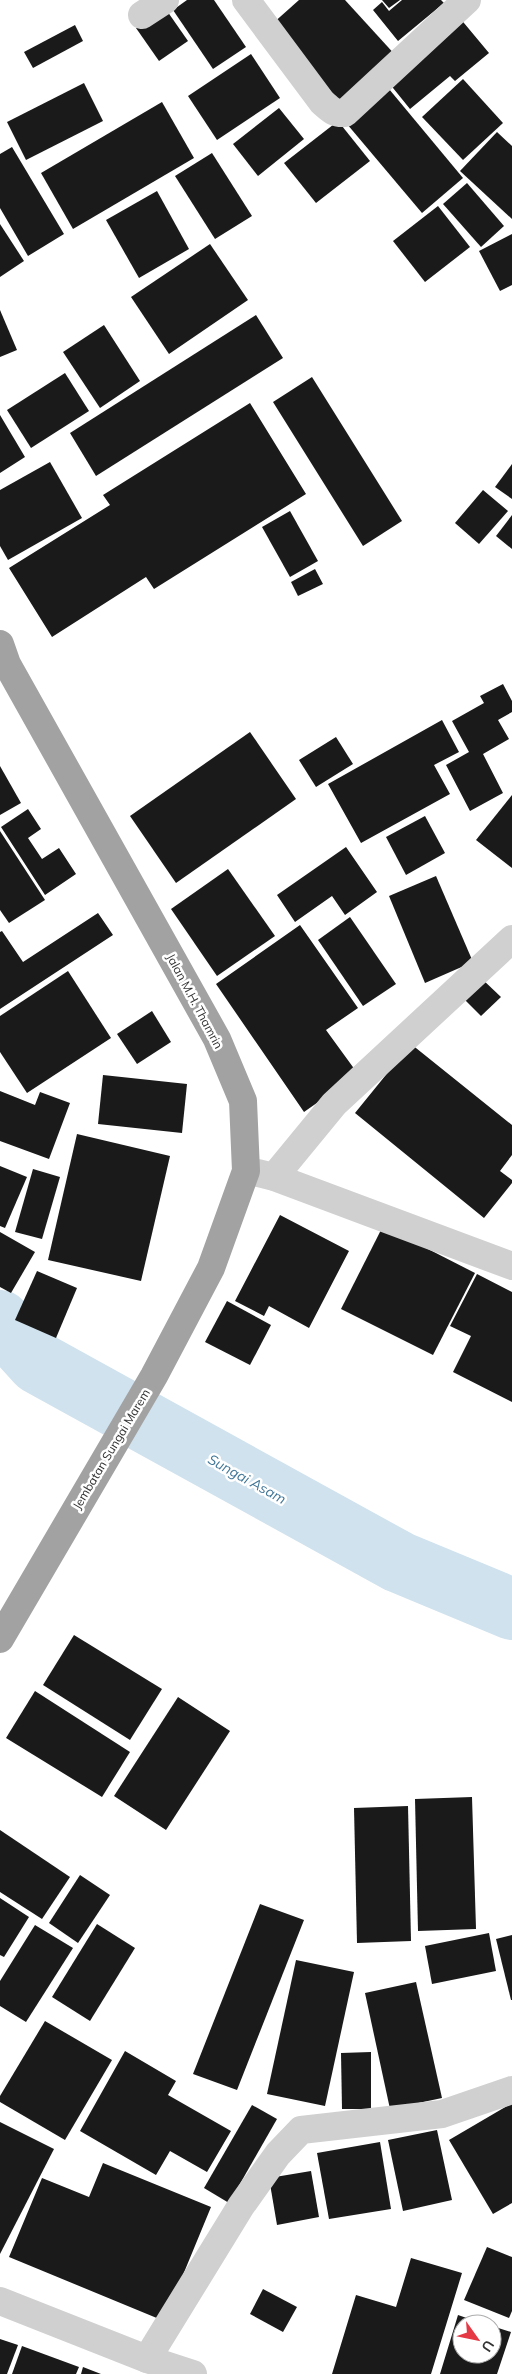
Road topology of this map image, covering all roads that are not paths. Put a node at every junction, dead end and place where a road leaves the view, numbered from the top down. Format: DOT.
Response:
graph roads {
  1 [pos="165,0"];
  2 [pos="246,0"];
  3 [pos="467,0"];
  4 [pos="142,15"];
  5 [pos="0,644"];
  6 [pos="512,939"];
  7 [pos="246,1171"];
  8 [pos="274,1177"];
  9 [pos="512,1266"];
  10 [pos="154,1376"];
  11 [pos="0,1639"];
  12 [pos="512,2090"];
  13 [pos="0,2301"];
  14 [pos="147,2359"];
  15 [pos="193,2374"];
  1 -- 4 [label="street"];
  2 -- 3 [label="street"];
  5 -- 7 [label="highway, Jalan M.H. Thamrin"];
  6 -- 8 [label="street"];
  7 -- 8 [label="street"];
  7 -- 10 [label="highway, Jalan M.H. Thamrin"];
  8 -- 9 [label="street"];
  10 -- 11 [label="highway, Jembatan Sungai Marem"];
  12 -- 14 [label="street"];
  13 -- 14 [label="street"];
  14 -- 15 [label="street"];
}
